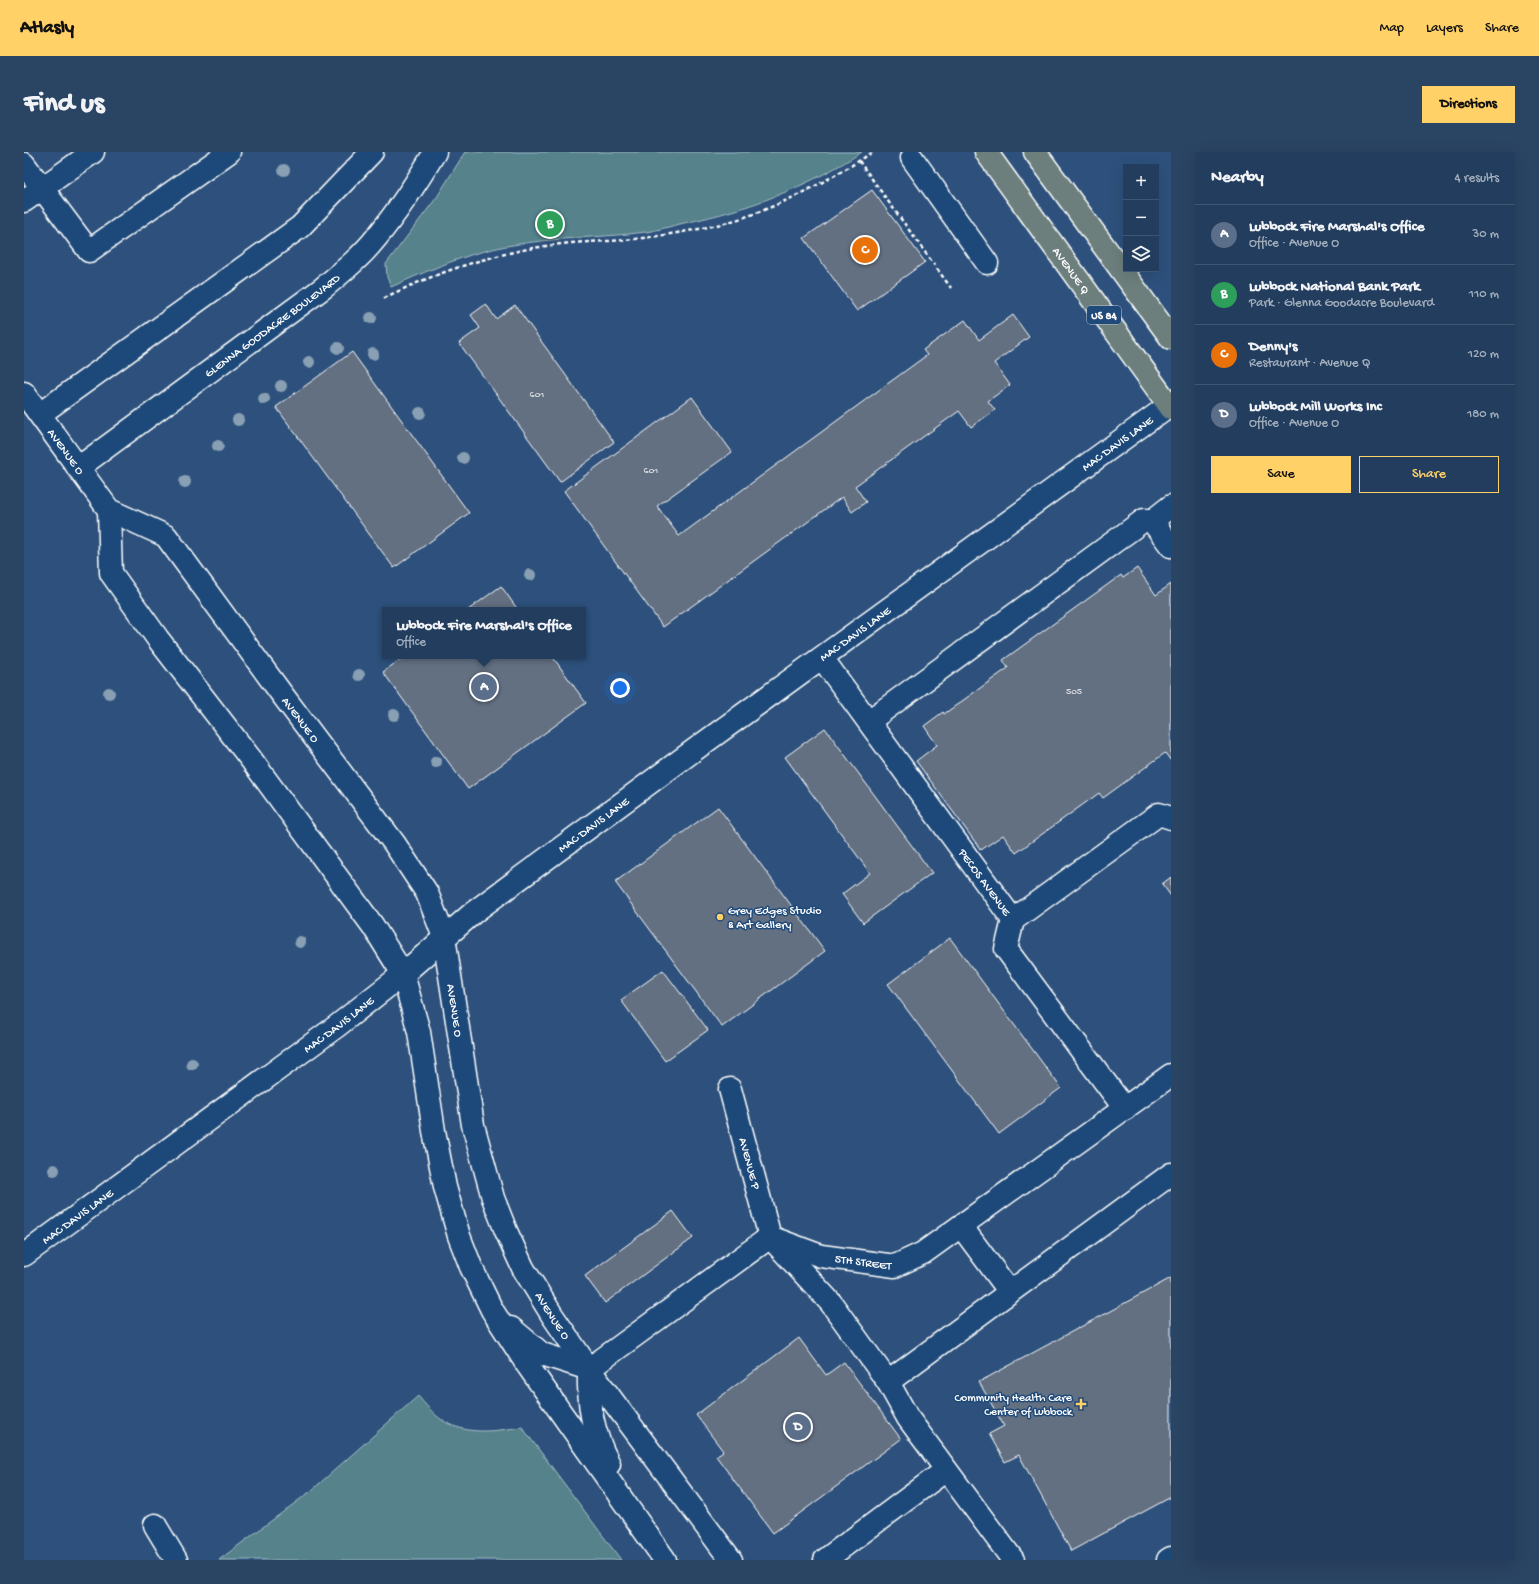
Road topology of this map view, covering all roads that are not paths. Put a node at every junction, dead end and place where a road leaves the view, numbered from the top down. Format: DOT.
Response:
graph roads {
  1 [pos="93,152"];
  2 [pos="229,152"];
  3 [pos="372,152"];
  4 [pos="435,152"];
  5 [pos="986,152"];
  6 [pos="1035,152"];
  7 [pos="912,158"];
  8 [pos="24,164"];
  9 [pos="42,187"];
  10 [pos="24,201"];
  11 [pos="987,263"];
  12 [pos="1171,338"];
  13 [pos="24,393"];
  14 [pos="1170,406"];
  15 [pos="40,414"];
  16 [pos="78,468"];
  17 [pos="1171,506"];
  18 [pos="108,510"];
  19 [pos="1152,521"];
  20 [pos="1171,546"];
  21 [pos="822,658"];
  22 [pos="868,721"];
  23 [pos="1171,818"];
  24 [pos="1013,920"];
  25 [pos="444,937"];
  26 [pos="403,974"];
  27 [pos="1171,1075"];
  28 [pos="730,1089"];
  29 [pos="1125,1108"];
  30 [pos="1171,1174"];
  31 [pos="961,1226"];
  32 [pos="770,1237"];
  33 [pos="24,1255"];
  34 [pos="1010,1292"];
  35 [pos="495,1315"];
  36 [pos="589,1368"];
  37 [pos="888,1382"];
  38 [pos="946,1470"];
  39 [pos="636,1516"];
  40 [pos="155,1525"];
  41 [pos="1007,1558"];
  42 [pos="1171,1558"];
  43 [pos="176,1560"];
  44 [pos="666,1560"];
  45 [pos="731,1560"];
  46 [pos="825,1560"];
  47 [pos="1168,1560"];
  1 -- 9 [label="street"];
  2 -- 9 [label="street"];
  3 -- 15 [label="street"];
  4 -- 16 [label="street, GLENNA GOODACRE BOULEVARD"];
  5 -- 14 [label="highway, AVENUE Q / US 84"];
  6 -- 12 [label="highway"];
  7 -- 11 [label="street"];
  8 -- 9 [label="street"];
  9 -- 10 [label="street"];
  13 -- 15 [label="street, AVENUE O"];
  14 -- 21 [label="street, MAC DAVIS LANE"];
  15 -- 16 [label="street, AVENUE O"];
  16 -- 18 [label="street, AVENUE O"];
  17 -- 19 [label="street"];
  18 -- 25 [label="street, AVENUE O"];
  18 -- 26 [label="street"];
  19 -- 20 [label="street"];
  19 -- 22 [label="street"];
  21 -- 22 [label="street, PECOS AVENUE"];
  21 -- 25 [label="street, MAC DAVIS LANE"];
  22 -- 24 [label="street, PECOS AVENUE"];
  23 -- 24 [label="street"];
  24 -- 29 [label="street, PECOS AVENUE"];
  25 -- 26 [label="street, MAC DAVIS LANE"];
  25 -- 36 [label="street, AVENUE O"];
  26 -- 33 [label="street, MAC DAVIS LANE"];
  26 -- 35 [label="street"];
  27 -- 29 [label="street, 5TH STREET"];
  28 -- 32 [label="street, AVENUE P"];
  29 -- 31 [label="street, 5TH STREET"];
  30 -- 34 [label="street"];
  31 -- 32 [label="street, 5TH STREET"];
  31 -- 34 [label="street"];
  32 -- 36 [label="street"];
  32 -- 37 [label="street"];
  34 -- 37 [label="street"];
  35 -- 36 [label="street"];
  35 -- 39 [label="street"];
  36 -- 39 [label="street"];
  36 -- 45 [label="street, AVENUE O"];
  37 -- 38 [label="street"];
  38 -- 41 [label="street"];
  38 -- 46 [label="street"];
  39 -- 44 [label="street"];
  40 -- 43 [label="street"];
  42 -- 47 [label="street"];
}
